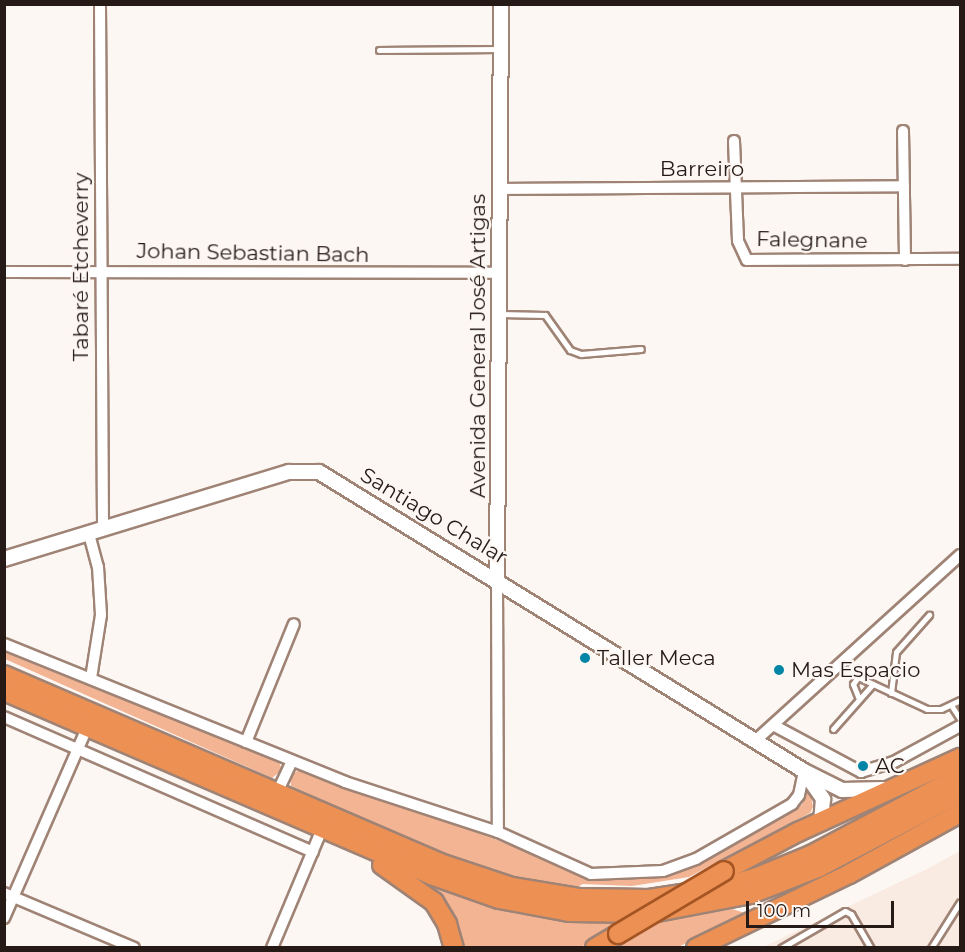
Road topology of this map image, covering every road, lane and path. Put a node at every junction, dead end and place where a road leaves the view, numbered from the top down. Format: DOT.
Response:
graph roads {
  1 [pos="100,4"];
  2 [pos="501,4"];
  3 [pos="500,49"];
  4 [pos="380,50"];
  5 [pos="903,131"];
  6 [pos="734,141"];
  7 [pos="904,186"];
  8 [pos="734,188"];
  9 [pos="500,189"];
  10 [pos="960,259"];
  11 [pos="905,260"];
  12 [pos="100,271"];
  13 [pos="4,272"];
  14 [pos="500,273"];
  15 [pos="500,314"];
  16 [pos="641,349"];
  17 [pos="96,532"];
  18 [pos="960,555"];
  19 [pos="4,559"];
  20 [pos="497,579"];
  21 [pos="929,615"];
  22 [pos="294,624"];
  23 [pos="4,644"];
  24 [pos="4,675"];
  25 [pos="91,678"];
  26 [pos="873,684"];
  27 [pos="4,692"];
  28 [pos="891,693"];
  29 [pos="859,699"];
  30 [pos="960,700"];
  31 [pos="951,705"];
  32 [pos="4,717"];
  33 [pos="960,719"];
  34 [pos="773,725"];
  35 [pos="960,726"];
  36 [pos="87,728"];
  37 [pos="833,729"];
  38 [pos="755,741"];
  39 [pos="246,742"];
  40 [pos="78,748"];
  41 [pos="960,758"];
  42 [pos="292,761"];
  43 [pos="804,771"];
  44 [pos="960,776"];
  45 [pos="893,789"];
  46 [pos="277,793"];
  47 [pos="960,793"];
  48 [pos="960,813"];
  49 [pos="821,821"];
  50 [pos="325,830"];
  51 [pos="498,832"];
  52 [pos="313,852"];
  53 [pos="9,895"];
  54 [pos="960,902"];
  55 [pos="4,918"];
  56 [pos="134,948"];
  57 [pos="272,948"];
  58 [pos="454,948"];
  59 [pos="595,948"];
  60 [pos="696,948"];
  61 [pos="781,948"];
  62 [pos="871,948"];
  63 [pos="931,948"];
  1 -- 12 [label="street, Tabaré Etcheverry"];
  2 -- 3 [label="street, Avenida General José Artigas"];
  3 -- 4 [label="lane"];
  3 -- 9 [label="street, Avenida General José Artigas"];
  5 -- 7 [label="street"];
  6 -- 8 [label="street, Falegnane"];
  7 -- 8 [label="street, Barreiro"];
  7 -- 11 [label="street"];
  8 -- 9 [label="street, Barreiro"];
  8 -- 11 [label="street, Falegnane"];
  9 -- 14 [label="street, Avenida General José Artigas"];
  10 -- 11 [label="street, Falegnane"];
  12 -- 13 [label="street, Johan Sebastian Bach"];
  12 -- 14 [label="street, Johan Sebastian Bach"];
  12 -- 17 [label="street, Tabaré Etcheverry"];
  14 -- 15 [label="street, Avenida General José Artigas"];
  15 -- 16 [label="lane"];
  15 -- 20 [label="street, Avenida General José Artigas"];
  17 -- 19 [label="street, Santiago Chalar"];
  17 -- 20 [label="street, Santiago Chalar"];
  17 -- 25 [label="street, Tabaré Etcheverry"];
  18 -- 34 [label="street"];
  20 -- 38 [label="street, Santiago Chalar"];
  20 -- 51 [label="street, Avenida General José Artigas"];
  21 -- 28 [label="lane"];
  22 -- 39 [label="street"];
  23 -- 25 [label="street"];
  24 -- 46 [label="highway"];
  25 -- 39 [label="street"];
  26 -- 28 [label="lane"];
  26 -- 29 [label="lane"];
  26 -- 29 [label="lane"];
  27 -- 36 [label="highway"];
  28 -- 31 [label="lane"];
  29 -- 37 [label="lane"];
  30 -- 31 [label="lane"];
  31 -- 33 [label="lane"];
  32 -- 40 [label="street"];
  34 -- 35 [label="street"];
  34 -- 38 [label="street"];
  36 -- 40 [label="street"];
  36 -- 50 [label="highway"];
  38 -- 43 [label="street, Santiago Chalar"];
  39 -- 42 [label="street"];
  40 -- 52 [label="street"];
  40 -- 53 [label="street"];
  41 -- 45 [label="highway"];
  42 -- 46 [label="street"];
  42 -- 51 [label="street"];
  43 -- 45 [label="street, Santiago Chalar"];
  43 -- 49 [label="street, Santiago Chalar"];
  43 -- 51 [label="street"];
  44 -- 46 [label="highway"];
  45 -- 49 [label="highway"];
  47 -- 50 [label="highway"];
  48 -- 60 [label="highway"];
  49 -- 59 [label="highway, bridge"];
  50 -- 52 [label="street"];
  50 -- 58 [label="highway"];
  52 -- 57 [label="street"];
  53 -- 55 [label="street"];
  53 -- 56 [label="street"];
  54 -- 63 [label="lane"];
  61 -- 62 [label="lane"];
}
